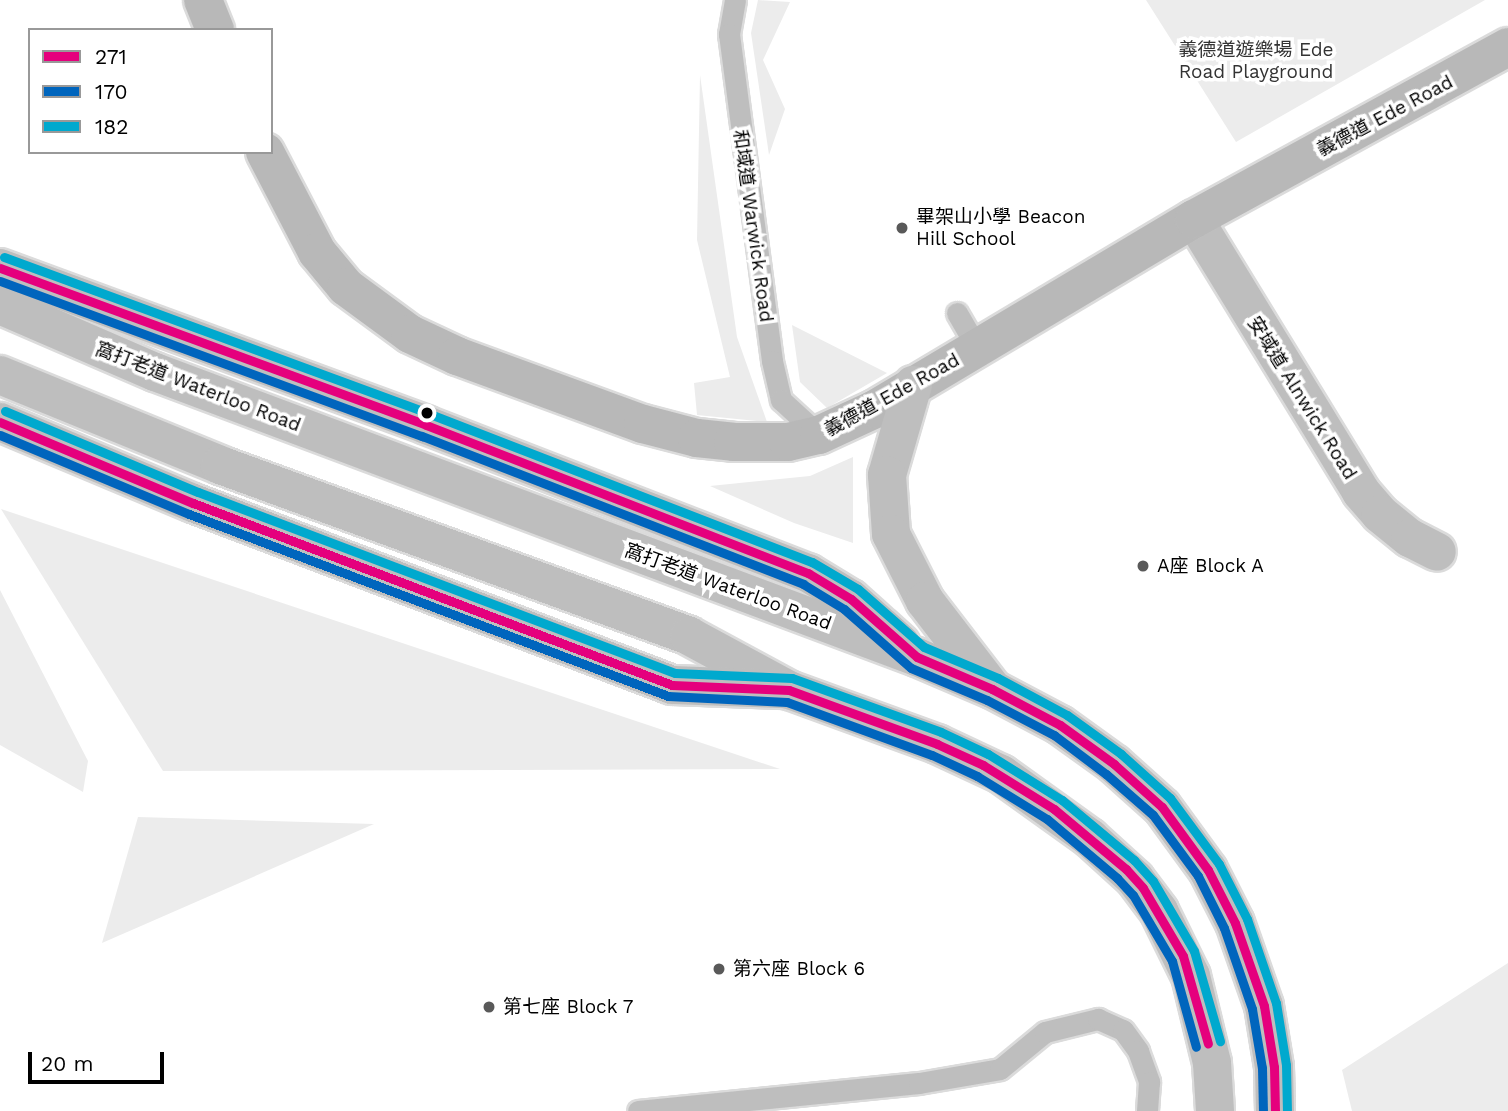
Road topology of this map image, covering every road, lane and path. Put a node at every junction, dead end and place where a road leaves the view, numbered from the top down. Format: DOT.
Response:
graph roads {
  1 [pos="203,0"];
  2 [pos="735,0"];
  3 [pos="214,28"];
  4 [pos="1508,47"];
  5 [pos="266,154"];
  6 [pos="1194,219"];
  7 [pos="0,268"];
  8 [pos="0,305"];
  9 [pos="957,313"];
  10 [pos="977,347"];
  11 [pos="0,375"];
  12 [pos="913,385"];
  13 [pos="0,422"];
  14 [pos="819,435"];
  15 [pos="1437,552"];
  16 [pos="917,657"];
  17 [pos="992,689"];
  18 [pos="789,690"];
  19 [pos="745,1106"];
  20 [pos="638,1111"];
  21 [pos="1147,1111"];
  22 [pos="1215,1111"];
  23 [pos="1275,1111"];
  1 -- 3 [label="street"];
  2 -- 14 [label="lane, 和域道 Warwick Road"];
  4 -- 6 [label="street, 義德道 Ede Road"];
  5 -- 14 [label="street, 義德道 Ede Road"];
  6 -- 10 [label="street, 義德道 Ede Road"];
  6 -- 15 [label="main road, 安域道 Alnwick Road"];
  7 -- 16 [label="main road"];
  8 -- 16 [label="main road, 窩打老道 Waterloo Road"];
  9 -- 10 [label="lane"];
  10 -- 12 [label="street, 義德道 Ede Road"];
  11 -- 18 [label="main road"];
  12 -- 14 [label="street, 義德道 Ede Road"];
  12 -- 17 [label="main road"];
  13 -- 18 [label="main road"];
  16 -- 17 [label="main road, 窩打老道 Waterloo Road"];
  17 -- 23 [label="main road, 窩打老道 Waterloo Road"];
  18 -- 22 [label="main road"];
  19 -- 20 [label="lane"];
  19 -- 21 [label="lane"];
}
